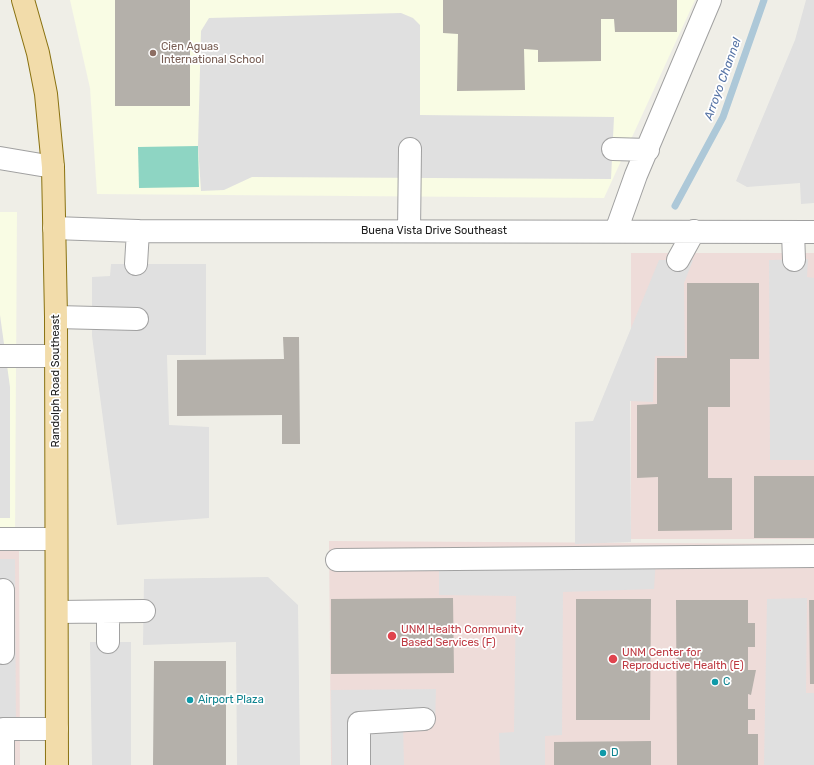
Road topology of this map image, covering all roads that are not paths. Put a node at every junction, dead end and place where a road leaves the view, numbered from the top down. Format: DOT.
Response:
graph roads {
  1 [pos="23,0"];
  2 [pos="710,0"];
  3 [pos="410,149"];
  4 [pos="612,149"];
  5 [pos="648,150"];
  6 [pos="0,158"];
  7 [pos="53,167"];
  8 [pos="54,228"];
  9 [pos="138,231"];
  10 [pos="410,231"];
  11 [pos="616,231"];
  12 [pos="694,231"];
  13 [pos="804,232"];
  14 [pos="678,260"];
  15 [pos="794,260"];
  16 [pos="136,264"];
  17 [pos="56,318"];
  18 [pos="137,319"];
  19 [pos="0,356"];
  20 [pos="56,356"];
  21 [pos="56,539"];
  22 [pos="0,540"];
  23 [pos="814,556"];
  24 [pos="337,560"];
  25 [pos="3,590"];
  26 [pos="144,611"];
  27 [pos="57,612"];
  28 [pos="108,612"];
  29 [pos="108,642"];
  30 [pos="3,653"];
  31 [pos="424,719"];
  32 [pos="57,729"];
  33 [pos="3,765"];
  34 [pos="57,765"];
  35 [pos="359,765"];
  1 -- 7 [label="main road, Randolph Road Southeast"];
  2 -- 5 [label="street"];
  3 -- 10 [label="street"];
  4 -- 5 [label="street"];
  5 -- 11 [label="street"];
  6 -- 7 [label="street"];
  7 -- 8 [label="main road, Randolph Road Southeast"];
  8 -- 9 [label="street, Buena Vista Drive Southeast"];
  8 -- 17 [label="main road, Randolph Road Southeast"];
  9 -- 10 [label="street, Buena Vista Drive Southeast"];
  9 -- 16 [label="street"];
  10 -- 11 [label="street, Buena Vista Drive Southeast"];
  11 -- 12 [label="street, Buena Vista Drive Southeast"];
  12 -- 13 [label="street, Buena Vista Drive Southeast"];
  12 -- 14 [label="street"];
  13 -- 15 [label="street"];
  17 -- 18 [label="street"];
  17 -- 20 [label="main road, Randolph Road Southeast"];
  19 -- 20 [label="street"];
  20 -- 21 [label="main road, Randolph Road Southeast"];
  21 -- 22 [label="street"];
  21 -- 27 [label="main road, Randolph Road Southeast"];
  23 -- 24 [label="street"];
  25 -- 30 [label="street"];
  26 -- 28 [label="street"];
  27 -- 28 [label="street"];
  27 -- 32 [label="main road, Randolph Road Southeast"];
  28 -- 29 [label="street"];
  31 -- 35 [label="street"];
  32 -- 33 [label="street"];
  32 -- 34 [label="main road, Randolph Road Southeast"];
}
